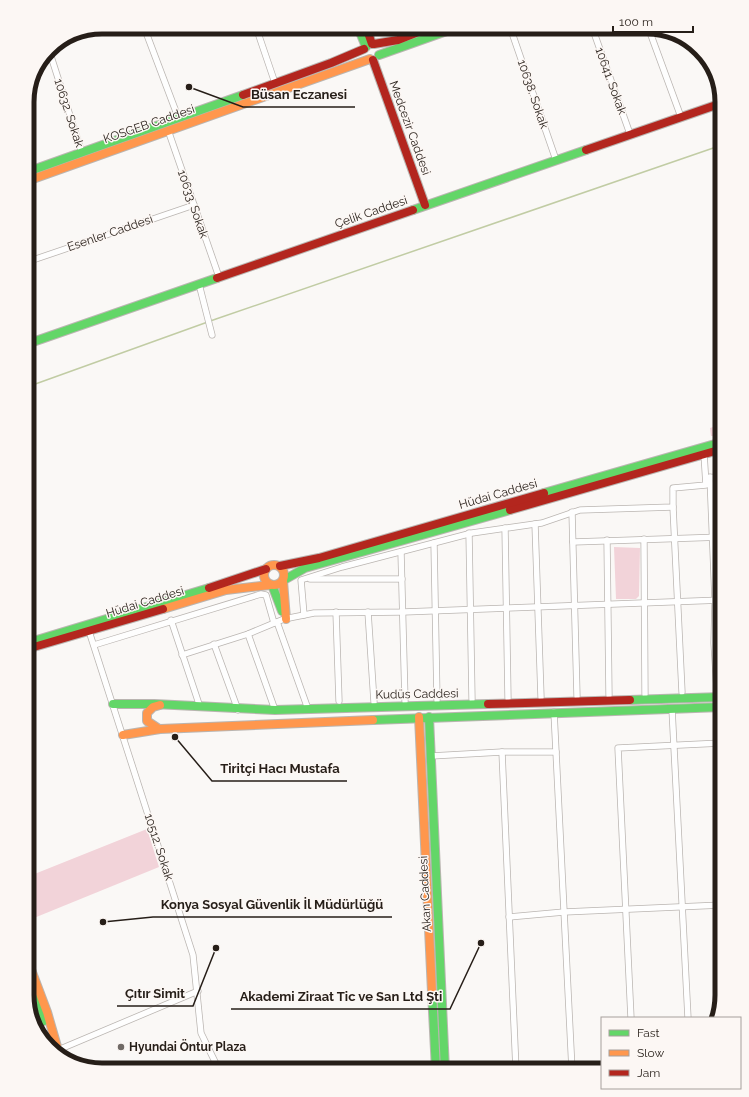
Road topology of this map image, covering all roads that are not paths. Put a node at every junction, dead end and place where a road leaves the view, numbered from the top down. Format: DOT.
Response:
graph roads {
  1 [pos="147,34"];
  2 [pos="258,34"];
  3 [pos="362,34"];
  4 [pos="367,34"];
  5 [pos="413,34"];
  6 [pos="439,34"];
  7 [pos="512,34"];
  8 [pos="594,34"];
  9 [pos="651,34"];
  10 [pos="369,46"];
  11 [pos="51,57"];
  12 [pos="374,58"];
  13 [pos="275,83"];
  14 [pos="715,107"];
  15 [pos="178,117"];
  16 [pos="681,117"];
  17 [pos="168,130"];
  18 [pos="630,134"];
  19 [pos="82,153"];
  20 [pos="556,160"];
  21 [pos="34,170"];
  22 [pos="34,178"];
  23 [pos="194,204"];
  24 [pos="425,205"];
  25 [pos="34,260"];
  26 [pos="219,277"];
  27 [pos="199,284"];
  28 [pos="212,335"];
  29 [pos="34,342"];
  30 [pos="715,444"];
  31 [pos="715,451"];
  32 [pos="704,454"];
  33 [pos="715,477"];
  34 [pos="708,478"];
  35 [pos="673,507"];
  36 [pos="572,512"];
  37 [pos="535,524"];
  38 [pos="505,528"];
  39 [pos="469,533"];
  40 [pos="674,538"];
  41 [pos="712,538"];
  42 [pos="715,538"];
  43 [pos="644,539"];
  44 [pos="607,540"];
  45 [pos="573,542"];
  46 [pos="434,543"];
  47 [pos="401,552"];
  48 [pos="280,566"];
  49 [pos="266,568"];
  50 [pos="304,579"];
  51 [pos="402,579"];
  52 [pos="283,581"];
  53 [pos="271,585"];
  54 [pos="715,600"];
  55 [pos="676,602"];
  56 [pos="644,603"];
  57 [pos="608,604"];
  58 [pos="575,605"];
  59 [pos="538,607"];
  60 [pos="507,608"];
  61 [pos="471,609"];
  62 [pos="435,610"];
  63 [pos="336,612"];
  64 [pos="368,612"];
  65 [pos="403,612"];
  66 [pos="304,615"];
  67 [pos="286,619"];
  68 [pos="171,620"];
  69 [pos="276,623"];
  70 [pos="88,628"];
  71 [pos="248,634"];
  72 [pos="34,641"];
  73 [pos="214,644"];
  74 [pos="94,645"];
  75 [pos="34,647"];
  76 [pos="715,652"];
  77 [pos="182,655"];
  78 [pos="682,692"];
  79 [pos="644,694"];
  80 [pos="609,695"];
  81 [pos="715,695"];
  82 [pos="577,696"];
  83 [pos="540,697"];
  84 [pos="508,698"];
  85 [pos="472,699"];
  86 [pos="437,700"];
  87 [pos="339,701"];
  88 [pos="405,701"];
  89 [pos="374,702"];
  90 [pos="113,704"];
  91 [pos="161,704"];
  92 [pos="200,707"];
  93 [pos="715,707"];
  94 [pos="308,708"];
  95 [pos="672,709"];
  96 [pos="238,710"];
  97 [pos="275,710"];
  98 [pos="554,712"];
  99 [pos="420,717"];
  100 [pos="429,717"];
  101 [pos="160,730"];
  102 [pos="123,735"];
  103 [pos="715,743"];
  104 [pos="675,745"];
  105 [pos="502,752"];
  106 [pos="556,752"];
  107 [pos="431,756"];
  108 [pos="715,905"];
  109 [pos="683,907"];
  110 [pos="626,909"];
  111 [pos="564,912"];
  112 [pos="509,917"];
  113 [pos="34,978"];
  114 [pos="198,991"];
  115 [pos="35,1000"];
  116 [pos="631,1017"];
  117 [pos="688,1017"];
  118 [pos="55,1044"];
  119 [pos="58,1047"];
  120 [pos="64,1052"];
  121 [pos="216,1063"];
  122 [pos="436,1063"];
  123 [pos="445,1063"];
  124 [pos="516,1063"];
  125 [pos="572,1063"];
  1 -- 15 [label="street"];
  2 -- 13 [label="street"];
  3 -- 10 [label="main road"];
  4 -- 10 [label="main road"];
  5 -- 10 [label="main road, KOSGEB Caddesi"];
  6 -- 12 [label="main road, KOSGEB Caddesi"];
  7 -- 20 [label="street, 10638. Sokak"];
  8 -- 18 [label="street, 10641. Sokak"];
  9 -- 16 [label="street"];
  10 -- 12 [label="main road"];
  10 -- 12 [label="main road"];
  10 -- 13 [label="main road, KOSGEB Caddesi"];
  11 -- 19 [label="street, 10632. Sokak"];
  12 -- 17 [label="main road, KOSGEB Caddesi"];
  12 -- 24 [label="main road, Medcezir Caddesi"];
  13 -- 15 [label="main road, KOSGEB Caddesi"];
  14 -- 16 [label="main road, Çelik Caddesi"];
  15 -- 19 [label="main road, KOSGEB Caddesi"];
  16 -- 18 [label="main road, Çelik Caddesi"];
  17 -- 22 [label="main road, KOSGEB Caddesi"];
  17 -- 23 [label="street, 10633. Sokak"];
  18 -- 20 [label="main road, Çelik Caddesi"];
  19 -- 21 [label="main road, KOSGEB Caddesi"];
  20 -- 24 [label="main road, Çelik Caddesi"];
  23 -- 25 [label="street, Esenler Caddesi"];
  23 -- 26 [label="street, 10633. Sokak"];
  24 -- 26 [label="main road, Çelik Caddesi"];
  26 -- 27 [label="main road, Çelik Caddesi"];
  27 -- 28 [label="street"];
  27 -- 29 [label="main road, Çelik Caddesi"];
  30 -- 48 [label="main road, Hüdai Caddesi"];
  31 -- 32 [label="main road, Hüdai Caddesi"];
  32 -- 34 [label="street"];
  32 -- 52 [label="main road, Hüdai Caddesi"];
  33 -- 34 [label="street"];
  34 -- 35 [label="street"];
  34 -- 41 [label="street"];
  35 -- 36 [label="street"];
  35 -- 40 [label="street"];
  36 -- 37 [label="street"];
  36 -- 45 [label="street"];
  37 -- 38 [label="street"];
  37 -- 59 [label="street"];
  38 -- 39 [label="street"];
  38 -- 60 [label="street"];
  39 -- 46 [label="street"];
  39 -- 61 [label="street"];
  40 -- 41 [label="street"];
  40 -- 43 [label="street"];
  40 -- 55 [label="street"];
  41 -- 42 [label="street"];
  41 -- 54 [label="street"];
  43 -- 44 [label="street"];
  43 -- 56 [label="street"];
  44 -- 45 [label="street"];
  44 -- 57 [label="street"];
  45 -- 58 [label="street"];
  46 -- 47 [label="street"];
  46 -- 62 [label="street"];
  47 -- 50 [label="street"];
  47 -- 51 [label="street"];
  48 -- 49 [label="main road"];
  48 -- 52 [label="main road"];
  49 -- 53 [label="main road"];
  49 -- 70 [label="main road, Hüdai Caddesi"];
  50 -- 51 [label="street"];
  50 -- 66 [label="street"];
  51 -- 65 [label="street"];
  52 -- 53 [label="main road"];
  52 -- 67 [label="main road"];
  53 -- 67 [label="main road"];
  53 -- 70 [label="main road, Hüdai Caddesi"];
  54 -- 55 [label="street"];
  54 -- 76 [label="street"];
  55 -- 56 [label="street"];
  55 -- 78 [label="street"];
  56 -- 57 [label="street"];
  56 -- 79 [label="street"];
  57 -- 58 [label="street"];
  57 -- 80 [label="street"];
  58 -- 59 [label="street"];
  58 -- 82 [label="street"];
  59 -- 60 [label="street"];
  59 -- 83 [label="street"];
  60 -- 61 [label="street"];
  60 -- 84 [label="street"];
  61 -- 62 [label="street"];
  61 -- 85 [label="street"];
  62 -- 65 [label="street"];
  62 -- 86 [label="street"];
  63 -- 64 [label="street"];
  63 -- 66 [label="street"];
  63 -- 87 [label="street"];
  64 -- 65 [label="street"];
  64 -- 89 [label="street"];
  65 -- 88 [label="street"];
  66 -- 67 [label="street"];
  67 -- 69 [label="street"];
  68 -- 69 [label="street"];
  68 -- 74 [label="street"];
  68 -- 77 [label="street"];
  69 -- 71 [label="street"];
  69 -- 94 [label="street"];
  70 -- 72 [label="main road, Hüdai Caddesi"];
  70 -- 74 [label="street, 10512. Sokak"];
  70 -- 75 [label="main road, Hüdai Caddesi"];
  71 -- 73 [label="street"];
  71 -- 97 [label="street"];
  73 -- 77 [label="street"];
  73 -- 96 [label="street"];
  74 -- 90 [label="street, 10512. Sokak"];
  77 -- 92 [label="street"];
  81 -- 94 [label="main road, Kudüs Caddesi"];
  90 -- 91 [label="main road, Kudüs Caddesi"];
  90 -- 102 [label="street, 10512. Sokak"];
  91 -- 92 [label="main road, Kudüs Caddesi"];
  91 -- 101 [label="main road"];
  92 -- 96 [label="main road, Kudüs Caddesi"];
  93 -- 95 [label="main road, Kudüs Caddesi"];
  94 -- 97 [label="main road, Kudüs Caddesi"];
  95 -- 98 [label="main road, Kudüs Caddesi"];
  95 -- 104 [label="street"];
  96 -- 97 [label="main road, Kudüs Caddesi"];
  98 -- 100 [label="main road, Kudüs Caddesi"];
  98 -- 106 [label="street"];
  99 -- 100 [label="main road, Kudüs Caddesi"];
  99 -- 101 [label="main road, Kudüs Caddesi"];
  99 -- 122 [label="main road, Akan Caddesi"];
  100 -- 107 [label="main road, Akan Caddesi"];
  101 -- 102 [label="main road, Kudüs Caddesi"];
  102 -- 114 [label="street, 10512. Sokak"];
  103 -- 104 [label="street"];
  104 -- 109 [label="street"];
  104 -- 110 [label="street"];
  105 -- 106 [label="street"];
  105 -- 107 [label="street"];
  105 -- 112 [label="street"];
  106 -- 111 [label="street"];
  107 -- 123 [label="main road, Akan Caddesi"];
  108 -- 109 [label="street"];
  109 -- 110 [label="street"];
  109 -- 117 [label="street"];
  110 -- 111 [label="street"];
  110 -- 116 [label="street"];
  111 -- 112 [label="street"];
  111 -- 125 [label="street"];
  112 -- 124 [label="street"];
  113 -- 119 [label="main road"];
  114 -- 120 [label="street"];
  114 -- 121 [label="street, 10512. Sokak"];
  115 -- 118 [label="main road"];
}
